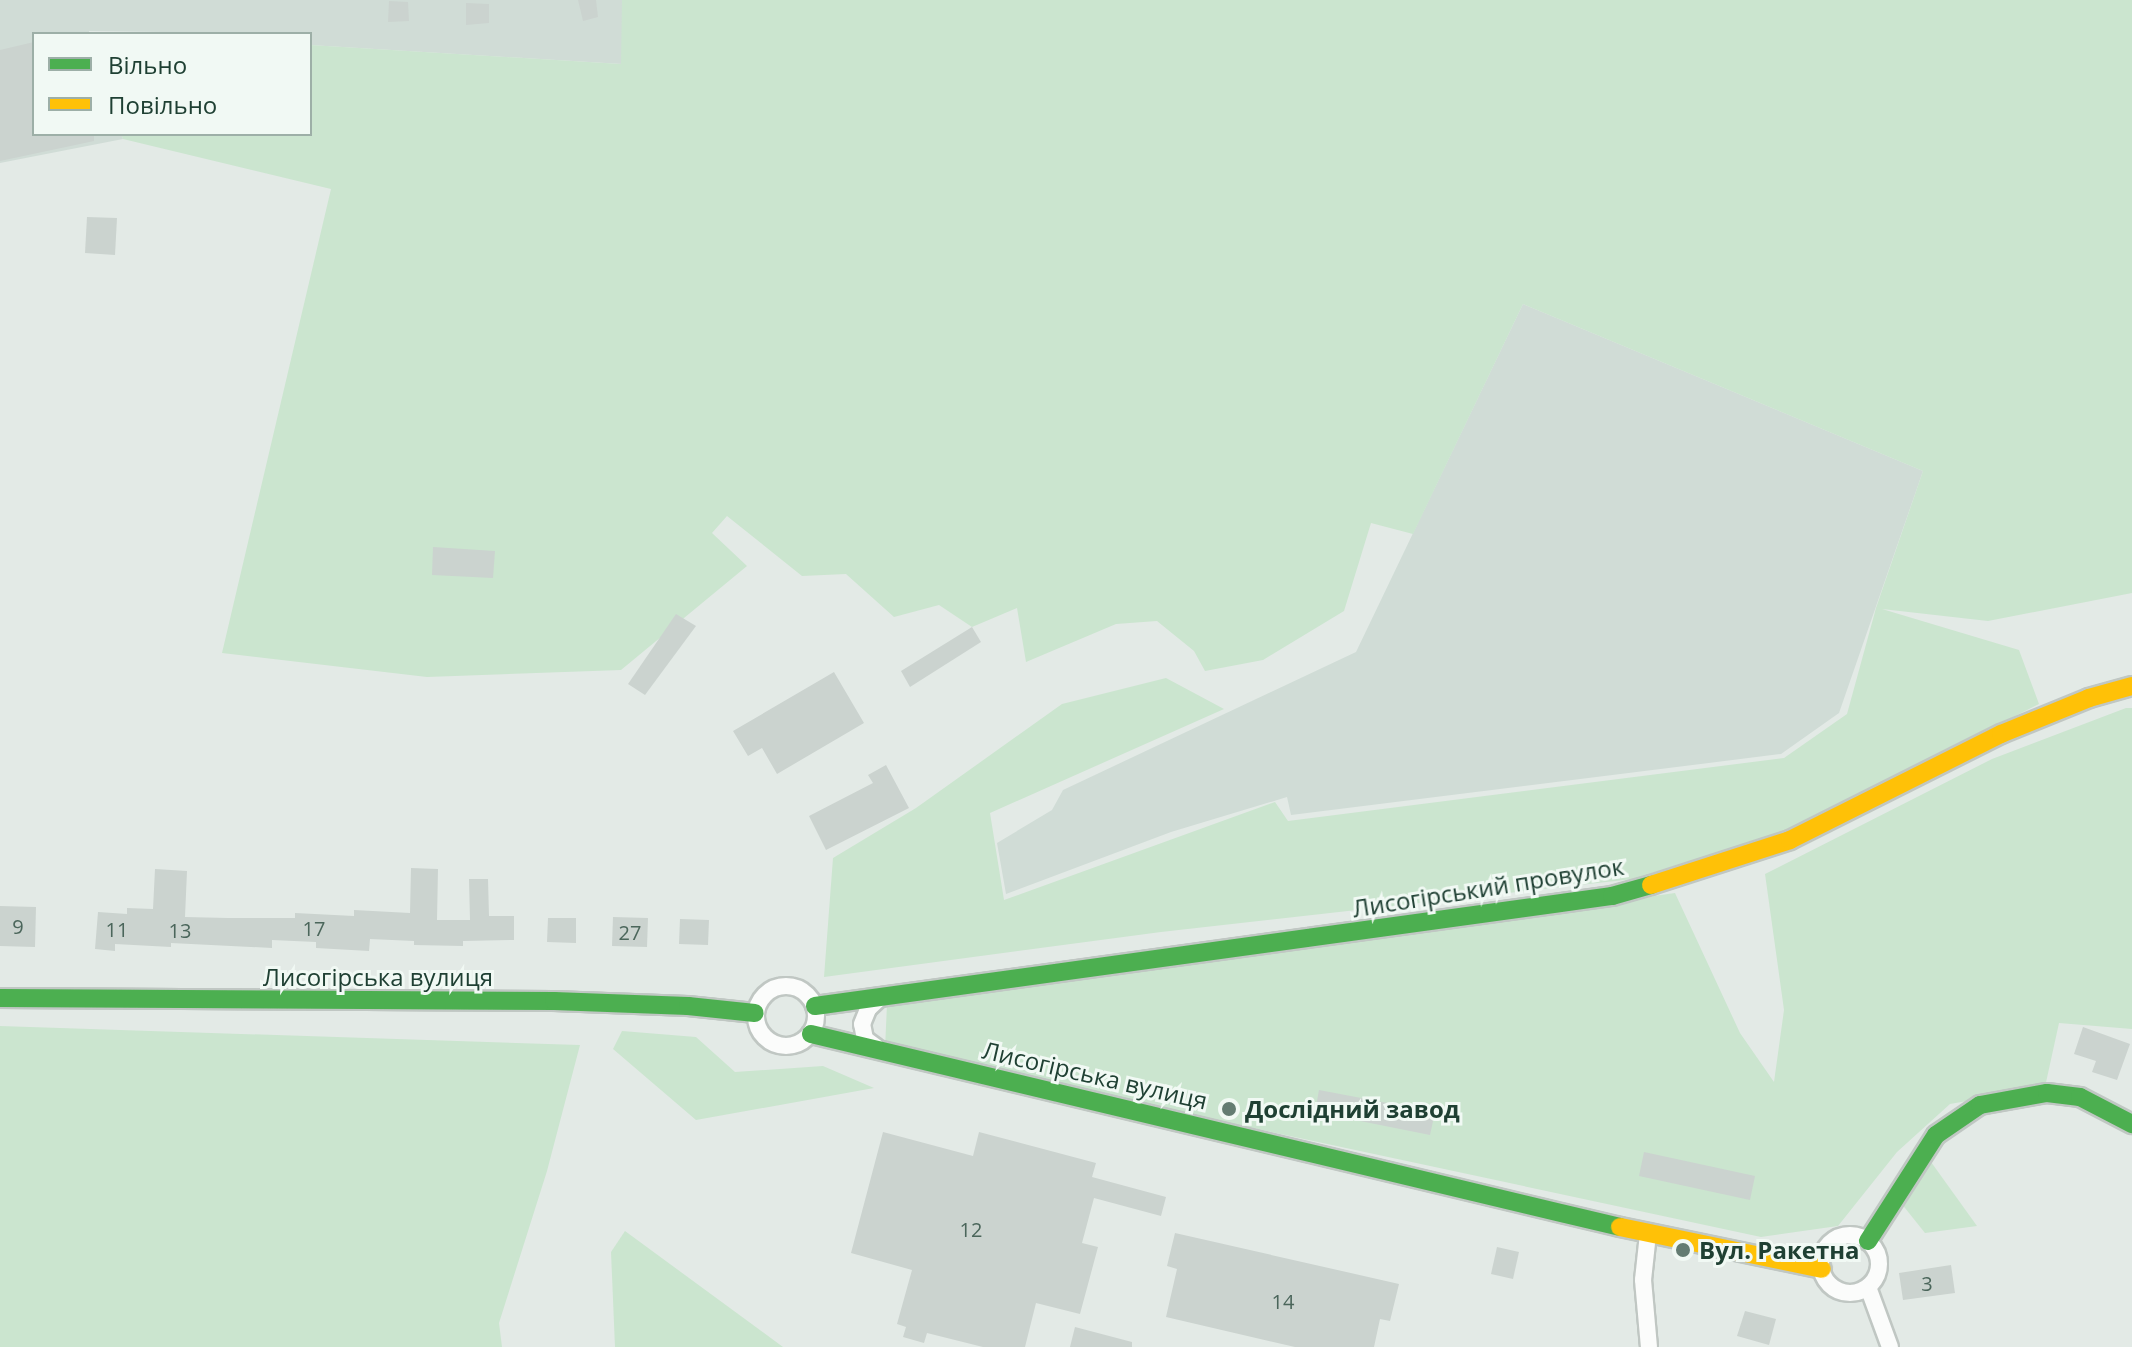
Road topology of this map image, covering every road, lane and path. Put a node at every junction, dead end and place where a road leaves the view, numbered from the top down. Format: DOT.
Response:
graph roads {
  1 [pos="2132,686"];
  2 [pos="882,996"];
  3 [pos="0,998"];
  4 [pos="815,1006"];
  5 [pos="755,1013"];
  6 [pos="811,1034"];
  7 [pos="876,1047"];
  8 [pos="2132,1124"];
  9 [pos="1648,1234"];
  10 [pos="1868,1241"];
  11 [pos="1822,1269"];
  12 [pos="1868,1287"];
  13 [pos="1649,1347"];
  14 [pos="1890,1347"];
  1 -- 2 [label="street, Лисогірський провулок"];
  2 -- 4 [label="street, Лисогірський провулок"];
  2 -- 7 [label="street"];
  3 -- 5 [label="street, Лисогірська вулиця"];
  4 -- 5 [label="street"];
  4 -- 6 [label="street"];
  5 -- 6 [label="street"];
  6 -- 7 [label="street, Лисогірська вулиця"];
  7 -- 9 [label="street, Лисогірська вулиця"];
  8 -- 10 [label="street"];
  9 -- 11 [label="street, Лисогірська вулиця"];
  9 -- 13 [label="street"];
  10 -- 11 [label="street"];
  10 -- 12 [label="street"];
  11 -- 12 [label="street"];
  12 -- 14 [label="street"];
}
